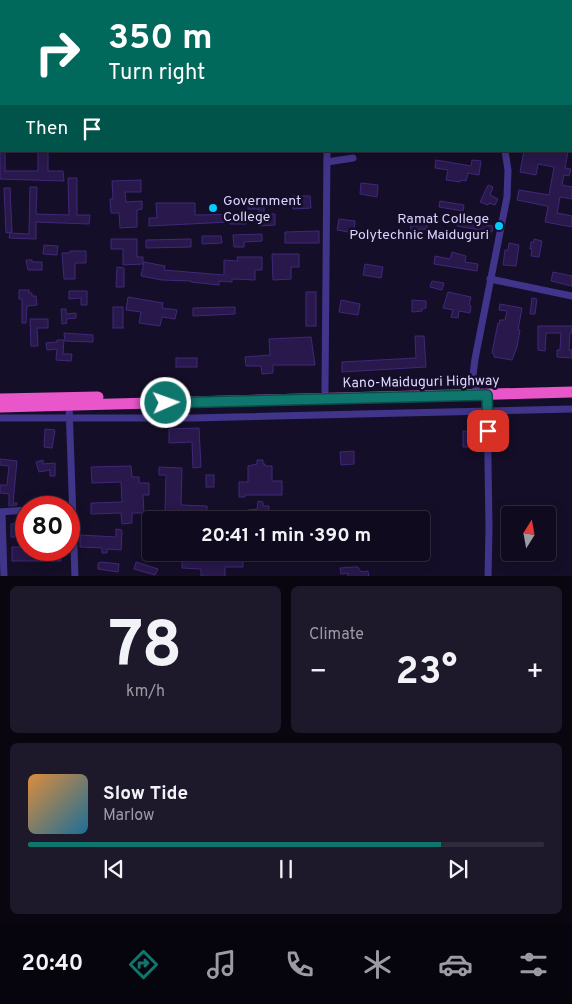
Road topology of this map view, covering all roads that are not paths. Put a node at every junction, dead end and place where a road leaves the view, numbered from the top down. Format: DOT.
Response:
graph roads {
  1 [pos="327,152"];
  2 [pos="505,152"];
  3 [pos="353,158"];
  4 [pos="327,162"];
  5 [pos="490,279"];
  6 [pos="572,296"];
  7 [pos="572,385"];
  8 [pos="476,388"];
  9 [pos="325,391"];
  10 [pos="572,392"];
  11 [pos="487,395"];
  12 [pos="0,399"];
  13 [pos="0,407"];
  14 [pos="572,409"];
  15 [pos="69,411"];
  16 [pos="488,412"];
  17 [pos="0,418"];
  18 [pos="70,496"];
  19 [pos="15,511"];
  20 [pos="1,512"];
  21 [pos="74,561"];
  22 [pos="4,576"];
  23 [pos="75,576"];
  24 [pos="488,576"];
  1 -- 4 [label="street"];
  2 -- 5 [label="street"];
  3 -- 4 [label="street"];
  4 -- 9 [label="street"];
  5 -- 6 [label="street"];
  5 -- 8 [label="street"];
  7 -- 8 [label="highway, Kano-Maiduguri Highway"];
  8 -- 9 [label="highway, Kano-Maiduguri Highway"];
  9 -- 12 [label="highway, Kano-Maiduguri Highway"];
  10 -- 11 [label="highway, Kano-Maiduguri Highway"];
  11 -- 15 [label="highway, Kano-Maiduguri Highway"];
  11 -- 16 [label="street"];
  13 -- 15 [label="highway, Kano-Maiduguri Highway"];
  14 -- 16 [label="street"];
  15 -- 16 [label="street"];
  15 -- 17 [label="street"];
  15 -- 18 [label="street"];
  16 -- 24 [label="street"];
  19 -- 20 [label="street"];
  20 -- 22 [label="street"];
  21 -- 23 [label="street"];
}
